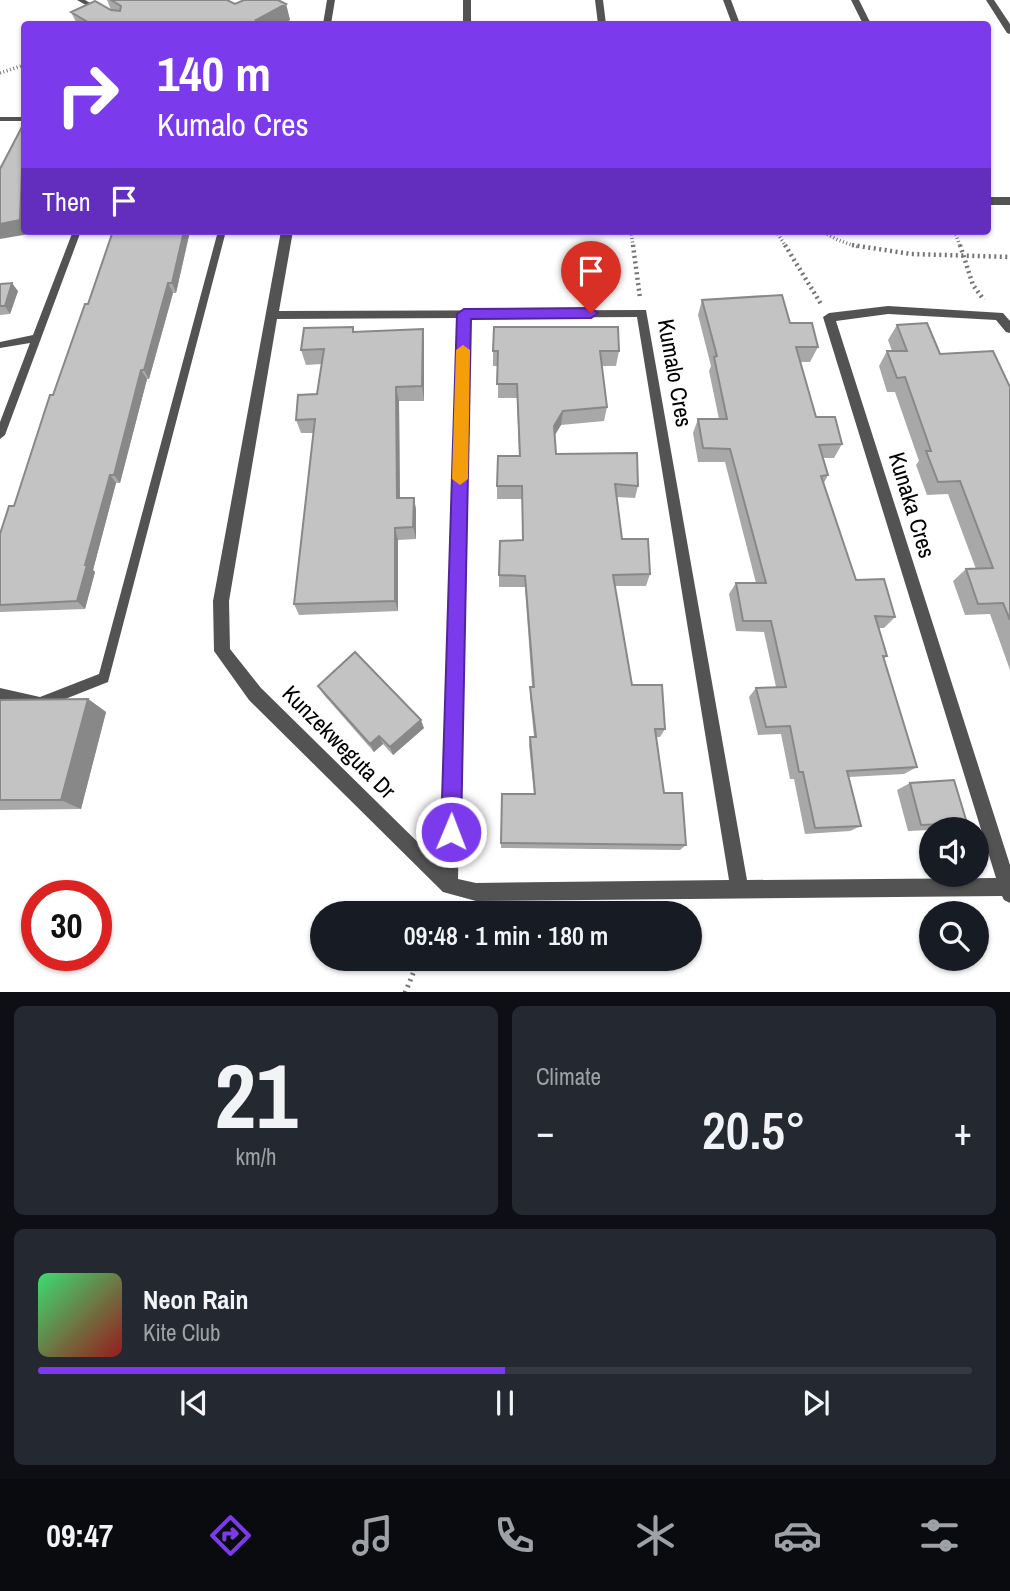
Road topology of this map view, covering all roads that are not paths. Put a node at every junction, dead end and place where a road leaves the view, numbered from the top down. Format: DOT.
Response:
graph roads {
  1 [pos="80,0"];
  2 [pos="331,0"];
  3 [pos="467,0"];
  4 [pos="599,0"];
  5 [pos="727,0"];
  6 [pos="855,0"];
  7 [pos="990,0"];
  8 [pos="118,21"];
  9 [pos="328,21"];
  10 [pos="467,21"];
  11 [pos="602,21"];
  12 [pos="735,21"];
  13 [pos="866,21"];
  14 [pos="1010,31"];
  15 [pos="0,119"];
  16 [pos="21,119"];
  17 [pos="991,201"];
  18 [pos="1010,201"];
  19 [pos="76,235"];
  20 [pos="221,235"];
  21 [pos="286,235"];
  22 [pos="464,314"];
  23 [pos="272,315"];
  24 [pos="1010,329"];
  25 [pos="37,338"];
  26 [pos="0,345"];
  27 [pos="0,435"];
  28 [pos="0,694"];
  29 [pos="449,886"];
  30 [pos="1009,890"];
  31 [pos="740,891"];
  1 -- 8 [label="lane"];
  2 -- 9 [label="street"];
  3 -- 10 [label="street"];
  4 -- 11 [label="street"];
  5 -- 12 [label="street"];
  6 -- 13 [label="street"];
  7 -- 14 [label="street"];
  15 -- 16 [label="lane"];
  17 -- 18 [label="street"];
  19 -- 25 [label="lane"];
  20 -- 28 [label="lane"];
  21 -- 23 [label="street, Kunzekweguta Dr"];
  22 -- 23 [label="street, Kumalo Cres"];
  22 -- 29 [label="street"];
  22 -- 31 [label="street, Kumalo Cres"];
  23 -- 29 [label="street, Kunzekweguta Dr"];
  24 -- 30 [label="street, Kunaka Cres"];
  25 -- 26 [label="lane"];
  25 -- 27 [label="lane"];
  29 -- 31 [label="street"];
  30 -- 31 [label="street"];
}
